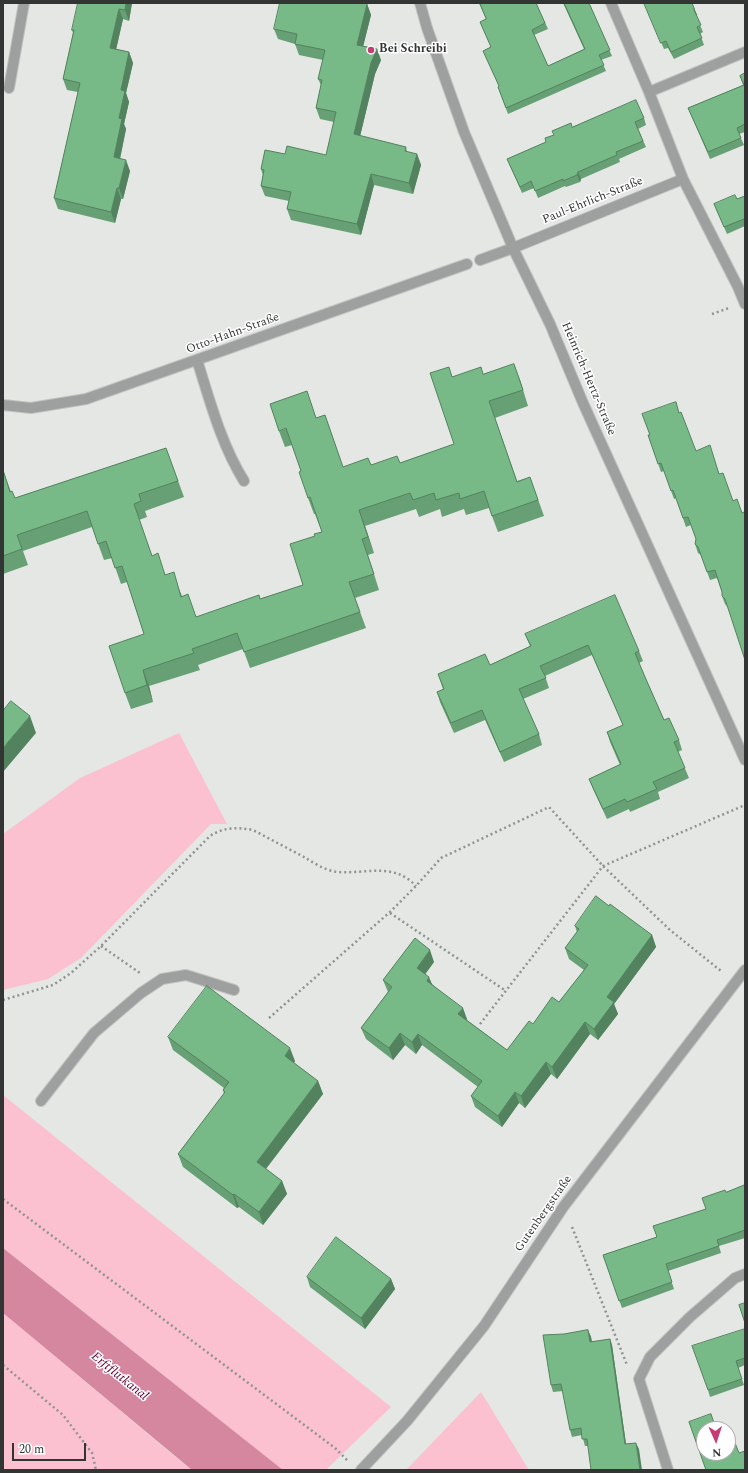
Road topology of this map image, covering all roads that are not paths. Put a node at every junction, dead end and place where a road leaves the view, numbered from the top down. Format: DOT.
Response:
graph roads {
  1 [pos="24,3"];
  2 [pos="420,3"];
  3 [pos="611,3"];
  4 [pos="745,52"];
  5 [pos="9,88"];
  6 [pos="649,92"];
  7 [pos="682,179"];
  8 [pos="513,248"];
  9 [pos="480,260"];
  10 [pos="467,264"];
  11 [pos="741,285"];
  12 [pos="745,304"];
  13 [pos="197,360"];
  14 [pos="3,405"];
  15 [pos="244,480"];
  16 [pos="745,760"];
  17 [pos="745,970"];
  18 [pos="234,990"];
  19 [pos="40,1101"];
  20 [pos="745,1274"];
  21 [pos="356,1467"];
  22 [pos="668,1470"];
  1 -- 5 [label="street"];
  2 -- 8 [label="street, Heinrich-Hertz-Straße"];
  3 -- 6 [label="street"];
  4 -- 6 [label="street"];
  6 -- 7 [label="street"];
  7 -- 8 [label="street, Paul-Ehrlich-Straße"];
  7 -- 11 [label="street"];
  8 -- 9 [label="street"];
  8 -- 16 [label="street, Heinrich-Hertz-Straße"];
  10 -- 13 [label="street, Otto-Hahn-Straße"];
  11 -- 12 [label="street"];
  13 -- 14 [label="street, Otto-Hahn-Straße"];
  13 -- 15 [label="street"];
  17 -- 21 [label="street, Gutenbergstraße"];
  18 -- 19 [label="street"];
  20 -- 22 [label="street"];
}
